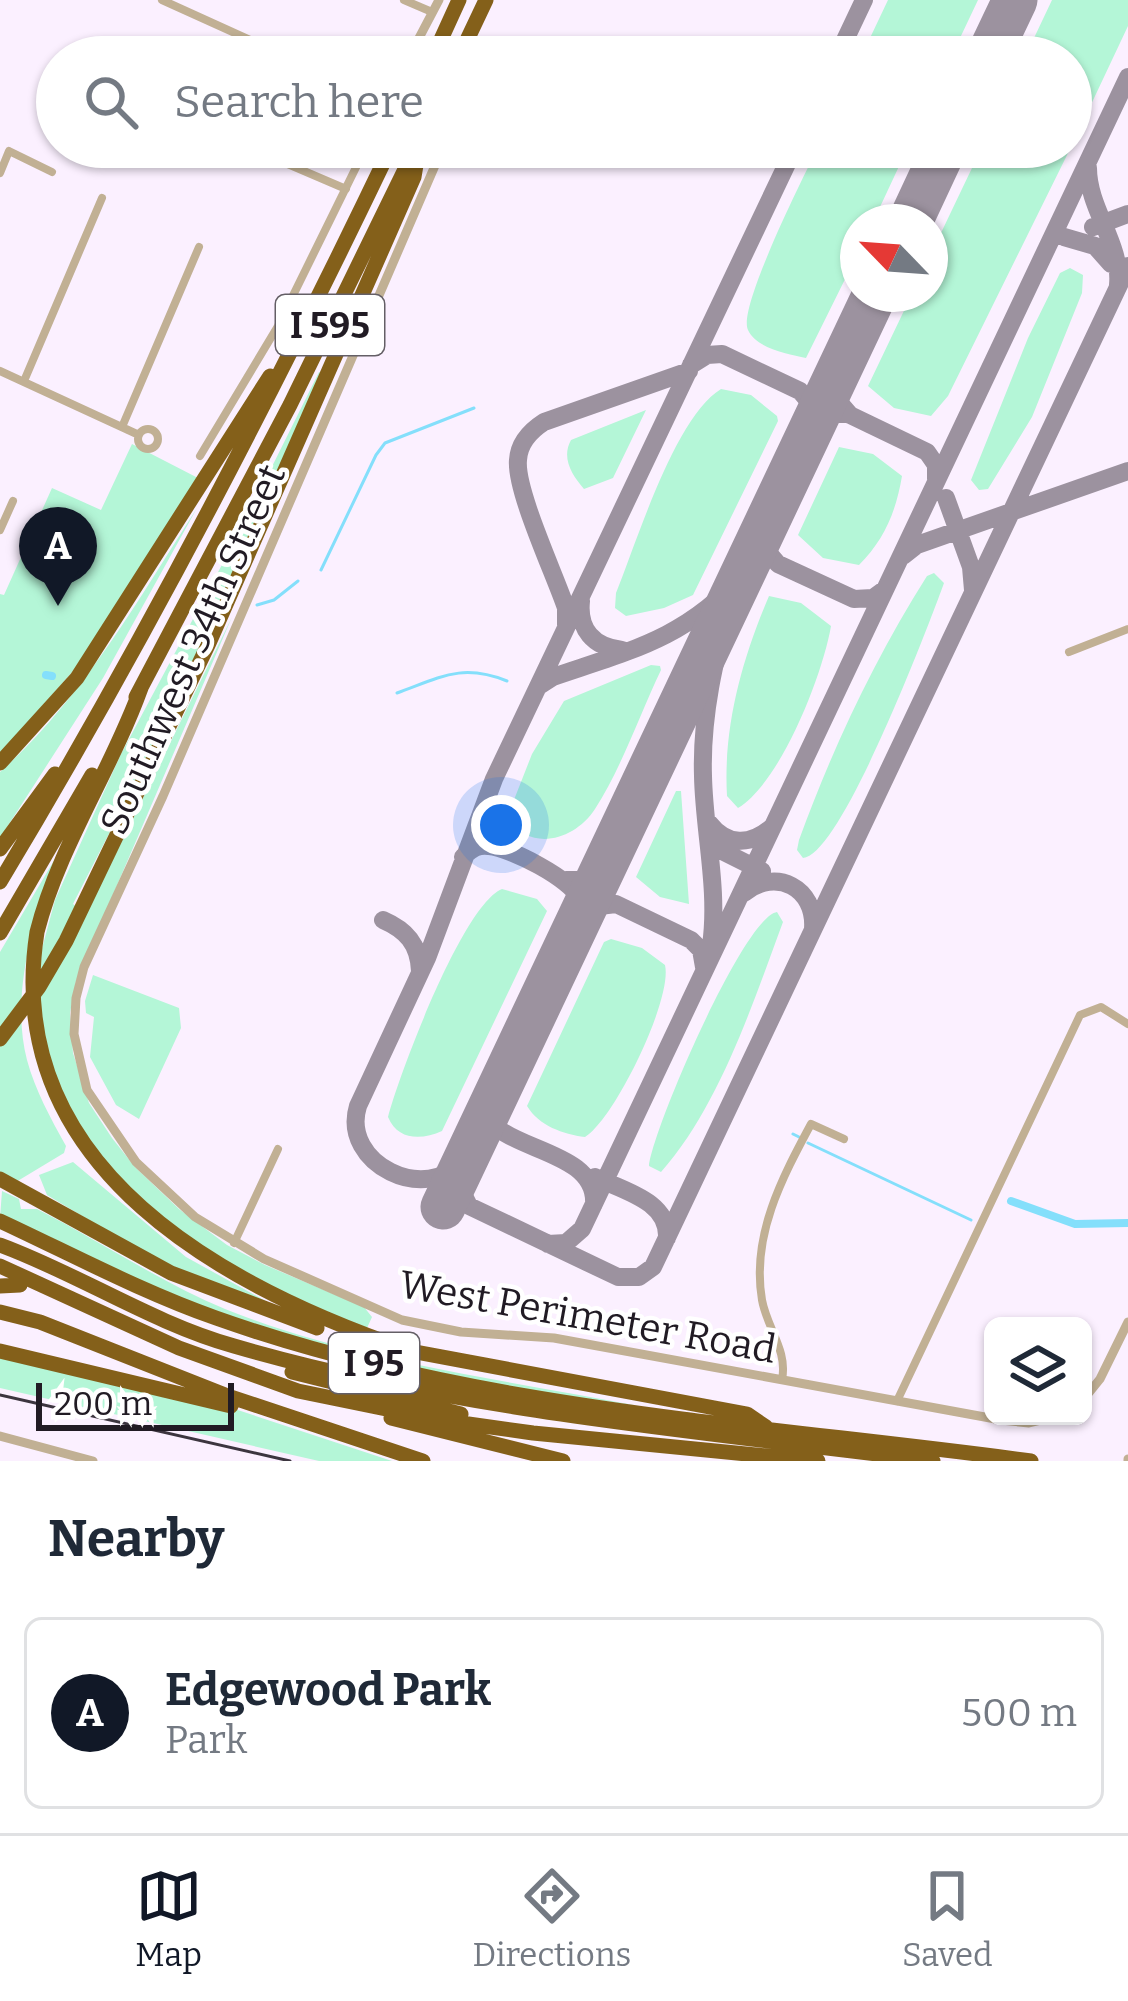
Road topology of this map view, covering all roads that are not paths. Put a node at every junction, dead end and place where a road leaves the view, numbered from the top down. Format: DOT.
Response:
graph roads {
  1 [pos="162,0"];
  2 [pos="404,0"];
  3 [pos="439,0"];
  4 [pos="459,0"];
  5 [pos="486,0"];
  6 [pos="432,12"];
  7 [pos="242,36"];
  8 [pos="420,36"];
  9 [pos="443,36"];
  10 [pos="469,36"];
  11 [pos="36,164"];
  12 [pos="44,168"];
  13 [pos="297,168"];
  14 [pos="356,168"];
  15 [pos="381,168"];
  16 [pos="407,168"];
  17 [pos="415,168"];
  18 [pos="433,168"];
  19 [pos="0,172"];
  20 [pos="52,172"];
  21 [pos="346,189"];
  22 [pos="102,198"];
  23 [pos="199,247"];
  24 [pos="301,335"];
  25 [pos="0,370"];
  26 [pos="24,381"];
  27 [pos="122,427"];
  28 [pos="139,435"];
  29 [pos="200,456"];
  30 [pos="13,501"];
  31 [pos="0,530"];
  32 [pos="1128,628"];
  33 [pos="1069,652"];
  34 [pos="141,688"];
  35 [pos="88,736"];
  36 [pos="0,763"];
  37 [pos="0,849"];
  38 [pos="0,882"];
  39 [pos="0,933"];
  40 [pos="1128,1024"];
  41 [pos="0,1039"];
  42 [pos="844,1139"];
  43 [pos="278,1149"];
  44 [pos="144,1171"];
  45 [pos="0,1179"];
  46 [pos="0,1221"];
  47 [pos="0,1242"];
  48 [pos="234,1243"];
  49 [pos="0,1256"];
  50 [pos="0,1266"];
  51 [pos="0,1275"];
  52 [pos="0,1286"];
  53 [pos="20,1286"];
  54 [pos="0,1312"];
  55 [pos="1128,1322"];
  56 [pos="0,1351"];
  57 [pos="411,1352"];
  58 [pos="782,1379"];
  59 [pos="1092,1389"];
  60 [pos="897,1401"];
  61 [pos="984,1416"];
  62 [pos="388,1418"];
  63 [pos="302,1422"];
  64 [pos="769,1429"];
  65 [pos="0,1436"];
  66 [pos="584,1438"];
  67 [pos="93,1461"];
  68 [pos="423,1461"];
  69 [pos="563,1461"];
  70 [pos="766,1461"];
  71 [pos="818,1461"];
  72 [pos="933,1461"];
  73 [pos="1031,1461"];
  1 -- 7 [label="street"];
  2 -- 6 [label="street"];
  3 -- 6 [label="street"];
  4 -- 9 [label="highway"];
  5 -- 10 [label="highway"];
  6 -- 8 [label="street"];
  11 -- 19 [label="street"];
  12 -- 20 [label="street"];
  13 -- 21 [label="street"];
  14 -- 21 [label="street"];
  15 -- 24 [label="highway, I 595"];
  16 -- 34 [label="highway, I 595"];
  17 -- 41 [label="highway"];
  18 -- 44 [label="street, Southwest 34th Street"];
  21 -- 29 [label="street"];
  22 -- 26 [label="street"];
  23 -- 27 [label="street"];
  24 -- 35 [label="highway, I 595"];
  24 -- 36 [label="highway"];
  25 -- 26 [label="street"];
  26 -- 27 [label="street"];
  27 -- 28 [label="street"];
  30 -- 31 [label="street"];
  32 -- 33 [label="street"];
  34 -- 39 [label="highway, I 595"];
  34 -- 57 [label="highway"];
  35 -- 37 [label="highway"];
  35 -- 38 [label="highway, I 595"];
  40 -- 60 [label="street"];
  42 -- 58 [label="street"];
  43 -- 48 [label="street"];
  44 -- 48 [label="street, West Perimeter Road"];
  45 -- 57 [label="highway"];
  46 -- 64 [label="highway, I 95"];
  47 -- 72 [label="highway"];
  48 -- 58 [label="street, West Perimeter Road"];
  49 -- 66 [label="highway"];
  50 -- 66 [label="highway"];
  51 -- 53 [label="highway, I 95"];
  52 -- 53 [label="highway"];
  53 -- 62 [label="highway, I 95"];
  54 -- 63 [label="highway"];
  55 -- 59 [label="street"];
  56 -- 63 [label="highway"];
  57 -- 64 [label="highway"];
  58 -- 60 [label="street, West Perimeter Road"];
  60 -- 61 [label="street, West Perimeter Road"];
  62 -- 69 [label="highway"];
  62 -- 70 [label="highway, I 95"];
  63 -- 68 [label="highway"];
  64 -- 73 [label="highway, I 95"];
  65 -- 67 [label="street"];
  66 -- 71 [label="highway"];
}
